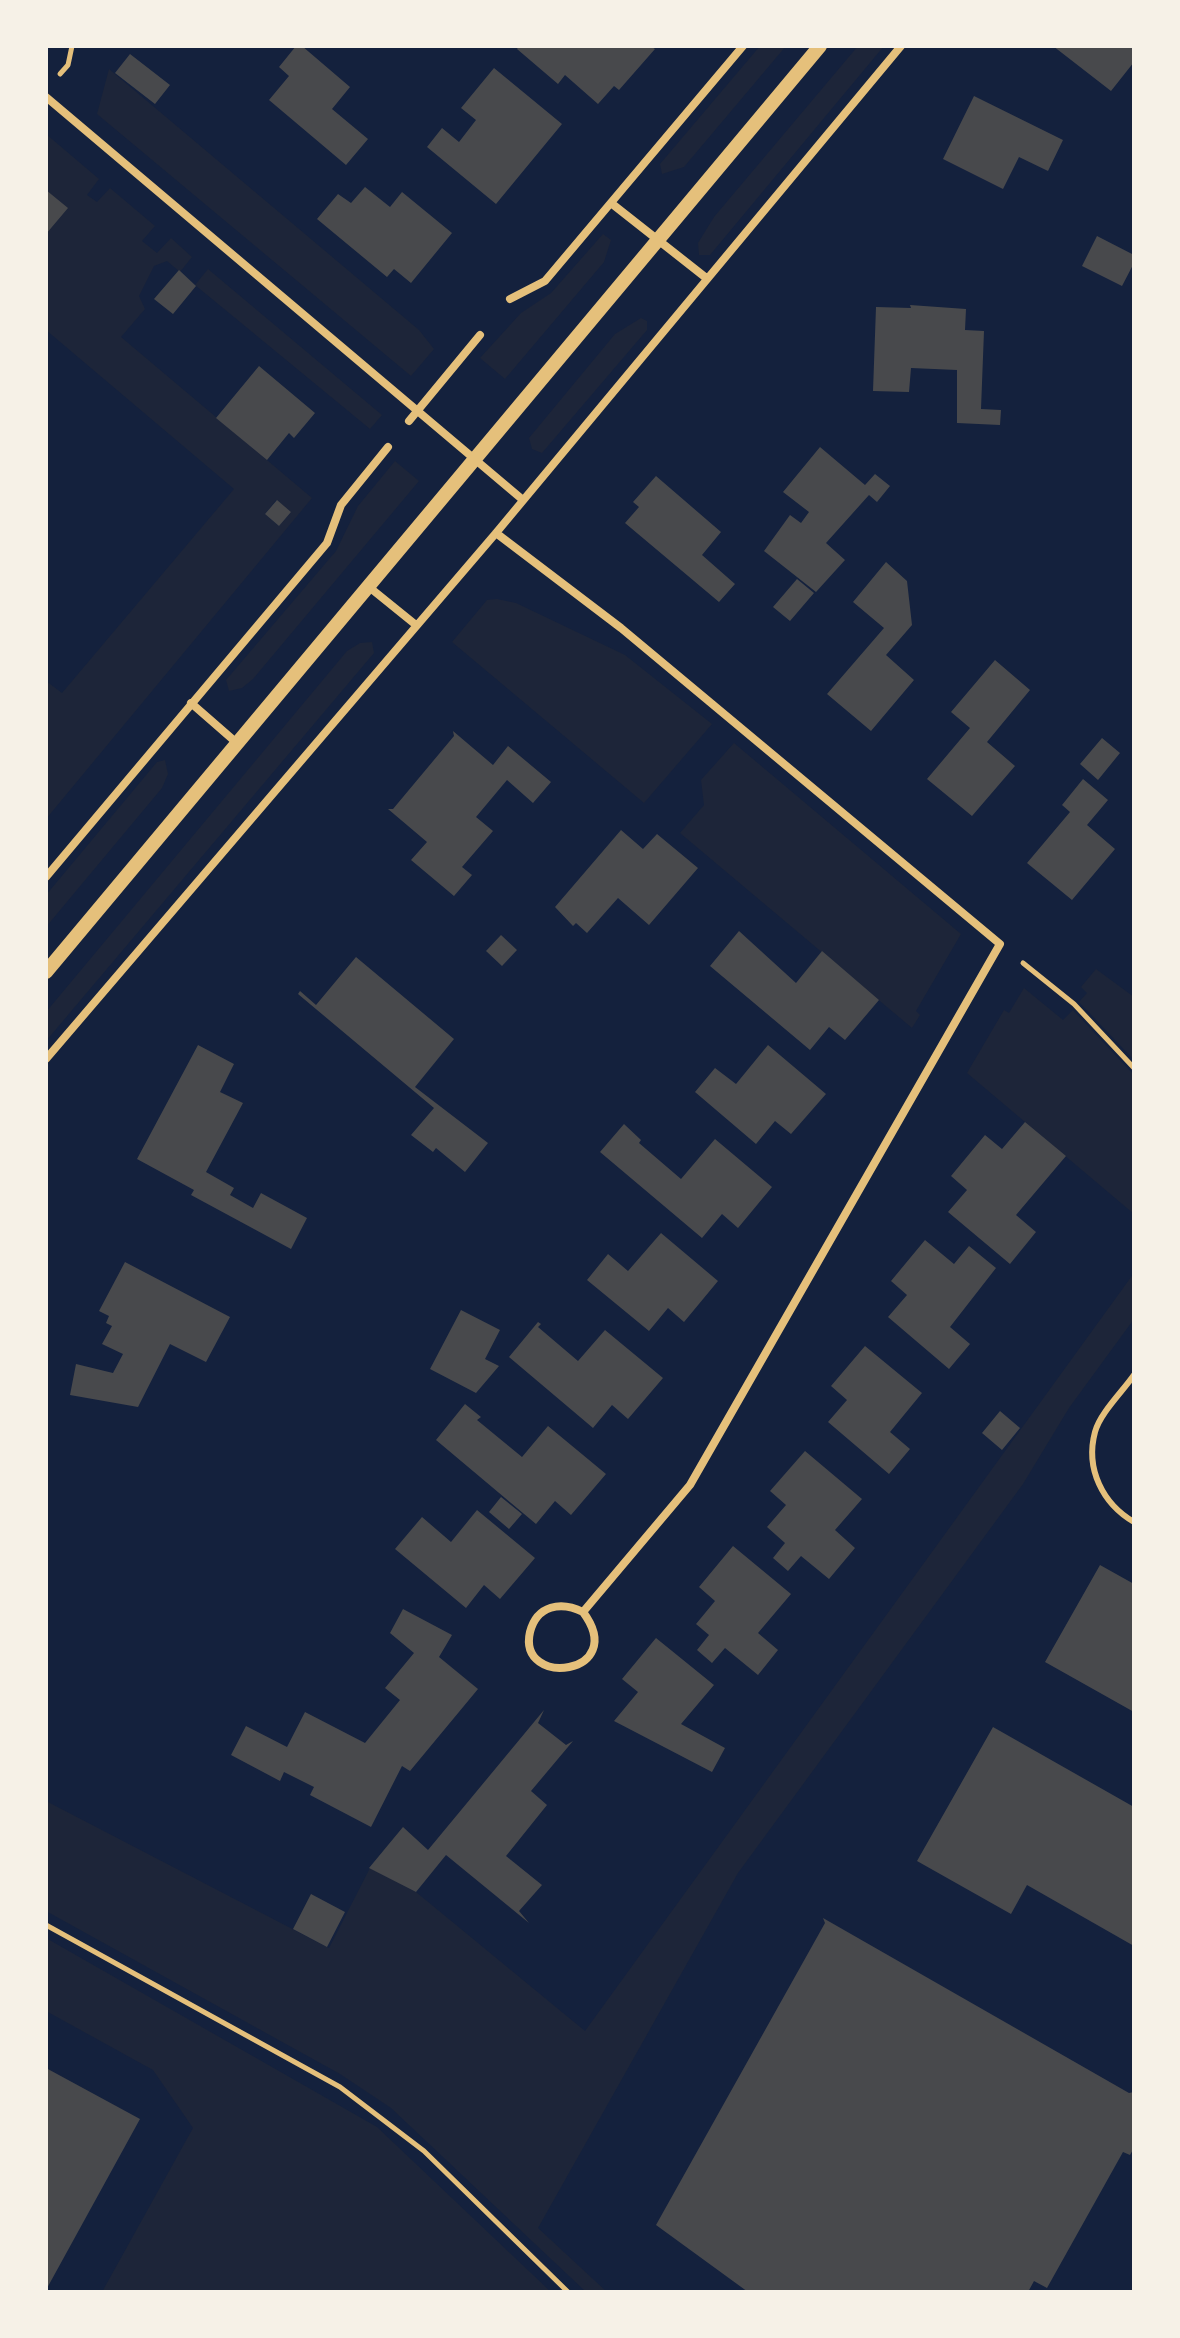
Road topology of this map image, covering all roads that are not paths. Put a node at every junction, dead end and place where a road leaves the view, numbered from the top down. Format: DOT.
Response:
graph roads {
  1 [pos="743,46"];
  2 [pos="820,46"];
  3 [pos="901,46"];
  4 [pos="46,97"];
  5 [pos="611,203"];
  6 [pos="657,239"];
  7 [pos="705,277"];
  8 [pos="510,299"];
  9 [pos="480,335"];
  10 [pos="419,410"];
  11 [pos="409,421"];
  12 [pos="388,447"];
  13 [pos="475,461"];
  14 [pos="523,500"];
  15 [pos="496,533"];
  16 [pos="369,587"];
  17 [pos="416,625"];
  18 [pos="191,703"];
  19 [pos="238,744"];
  20 [pos="46,877"];
  21 [pos="46,972"];
  22 [pos="46,1059"];
  23 [pos="1134,1375"];
  24 [pos="1134,1522"];
  25 [pos="583,1612"];
  1 -- 5 [label="street"];
  2 -- 6 [label="street"];
  3 -- 7 [label="street"];
  4 -- 10 [label="street"];
  5 -- 6 [label="street"];
  5 -- 8 [label="street"];
  6 -- 7 [label="street"];
  6 -- 13 [label="street"];
  7 -- 14 [label="street"];
  9 -- 10 [label="street"];
  10 -- 11 [label="street"];
  10 -- 13 [label="street"];
  12 -- 18 [label="street"];
  13 -- 14 [label="street"];
  13 -- 16 [label="street"];
  14 -- 15 [label="street"];
  15 -- 17 [label="street"];
  15 -- 25 [label="street"];
  16 -- 17 [label="street"];
  16 -- 19 [label="street"];
  17 -- 22 [label="street"];
  18 -- 19 [label="street"];
  18 -- 20 [label="street"];
  19 -- 21 [label="street"];
  23 -- 24 [label="lane"];
  25 -- 25 [label="street"];
}
